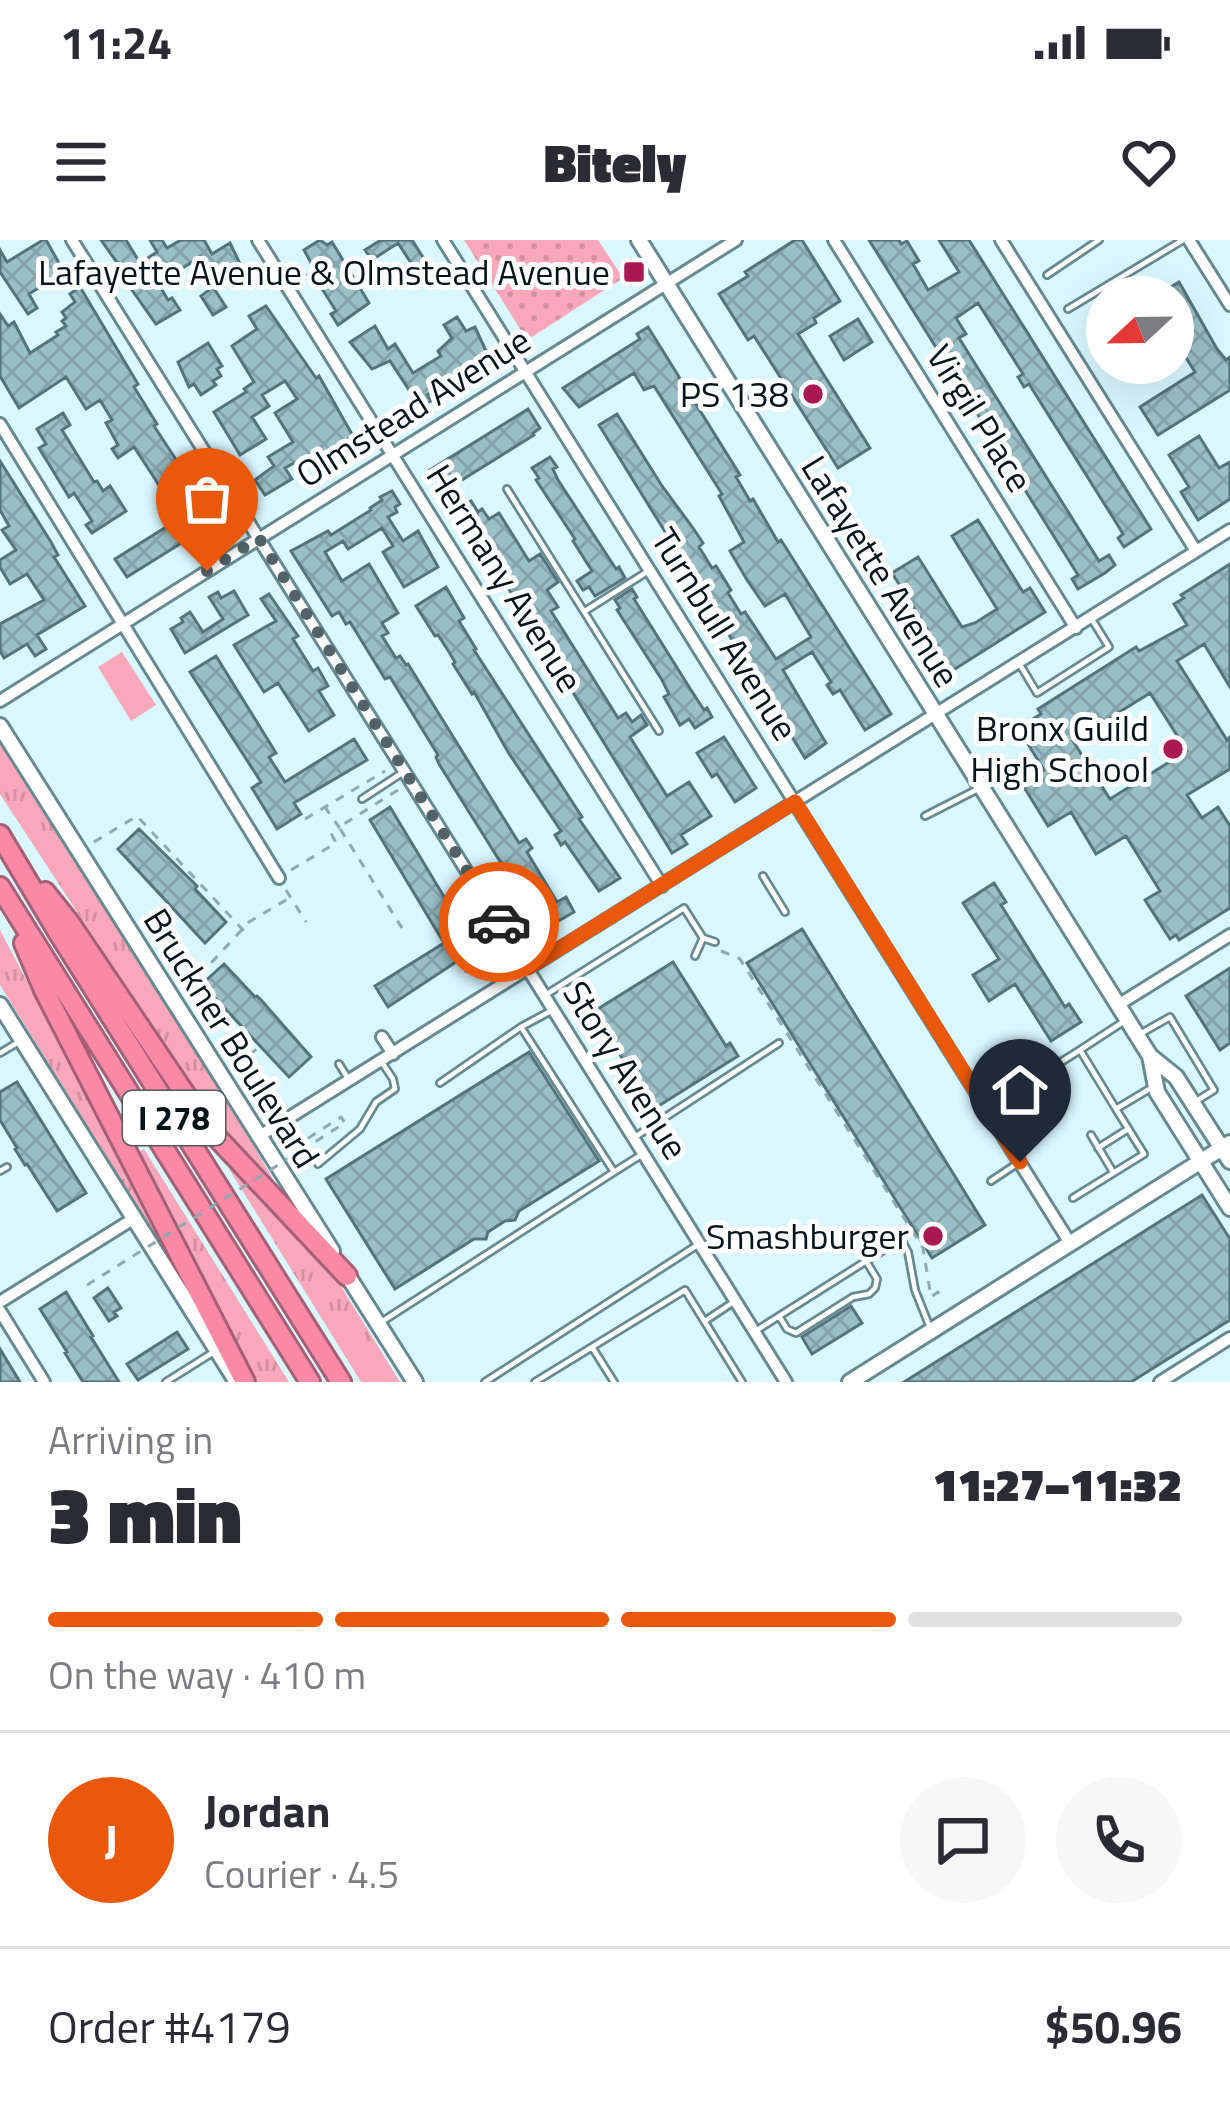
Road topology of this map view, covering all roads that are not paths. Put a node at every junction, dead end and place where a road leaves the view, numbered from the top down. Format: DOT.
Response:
graph roads {
  1 [pos="72,240"];
  2 [pos="258,240"];
  3 [pos="443,240"];
  4 [pos="639,240"];
  5 [pos="736,240"];
  6 [pos="834,240"];
  7 [pos="1001,240"];
  8 [pos="1099,240"];
  9 [pos="1186,240"];
  10 [pos="1047,275"];
  11 [pos="666,284"];
  12 [pos="1230,305"];
  13 [pos="1068,309"];
  14 [pos="526,372"];
  15 [pos="0,424"];
  16 [pos="393,455"];
  17 [pos="508,489"];
  18 [pos="1230,530"];
  19 [pos="259,538"];
  20 [pos="1196,551"];
  21 [pos="650,570"];
  22 [pos="584,610"];
  23 [pos="1091,618"];
  24 [pos="124,623"];
  25 [pos="1076,628"];
  26 [pos="1019,663"];
  27 [pos="0,701"];
  28 [pos="935,714"];
  29 [pos="0,725"];
  30 [pos="659,731"];
  31 [pos="405,771"];
  32 [pos="981,787"];
  33 [pos="362,799"];
  34 [pos="795,802"];
  35 [pos="926,816"];
  36 [pos="5,843"];
  37 [pos="284,875"];
  38 [pos="763,876"];
  39 [pos="662,886"];
  40 [pos="0,888"];
  41 [pos="784,912"];
  42 [pos="1230,934"];
  43 [pos="703,938"];
  44 [pos="715,942"];
  45 [pos="695,956"];
  46 [pos="528,968"];
  47 [pos="545,995"];
  48 [pos="1118,1004"];
  49 [pos="0,1005"];
  50 [pos="554,1009"];
  51 [pos="1127,1019"];
  52 [pos="521,1027"];
  53 [pos="1137,1035"];
  54 [pos="382,1037"];
  55 [pos="22,1040"];
  56 [pos="778,1043"];
  57 [pos="1080,1050"];
  58 [pos="0,1053"];
  59 [pos="1150,1056"];
  60 [pos="387,1058"];
  61 [pos="338,1064"];
  62 [pos="349,1080"];
  63 [pos="440,1082"];
  64 [pos="1156,1084"];
  65 [pos="1193,1103"];
  66 [pos="1116,1109"];
  67 [pos="987,1110"];
  68 [pos="1128,1129"];
  69 [pos="1091,1136"];
  70 [pos="258,1137"];
  71 [pos="635,1137"];
  72 [pos="1098,1148"];
  73 [pos="1227,1151"];
  74 [pos="642,1154"];
  75 [pos="1020,1162"];
  76 [pos="1200,1162"];
  77 [pos="318,1164"];
  78 [pos="614,1172"];
  79 [pos="1113,1173"];
  80 [pos="992,1181"];
  81 [pos="1073,1198"];
  82 [pos="1230,1208"];
  83 [pos="134,1219"];
  84 [pos="1070,1243"];
  85 [pos="699,1244"];
  86 [pos="866,1261"];
  87 [pos="347,1276"];
  88 [pos="0,1301"];
  89 [pos="735,1301"];
  90 [pos="0,1311"];
  91 [pos="779,1316"];
  92 [pos="705,1321"];
  93 [pos="379,1324"];
  94 [pos="931,1331"];
  95 [pos="754,1332"];
  96 [pos="1230,1338"];
  97 [pos="592,1348"];
  98 [pos="217,1351"];
  99 [pos="868,1377"];
  100 [pos="44,1382"];
  101 [pos="166,1382"];
  102 [pos="241,1382"];
  103 [pos="310,1382"];
  104 [pos="340,1382"];
  105 [pos="415,1382"];
  106 [pos="484,1382"];
  107 [pos="535,1382"];
  108 [pos="614,1382"];
  109 [pos="742,1382"];
  110 [pos="786,1382"];
  111 [pos="850,1382"];
  112 [pos="1160,1382"];
  1 -- 19 [label="street, Story Avenue"];
  2 -- 16 [label="street, Hermany Avenue"];
  3 -- 14 [label="street, Turnbull Avenue"];
  4 -- 11 [label="main road, Lafayette Avenue"];
  5 -- 11 [label="street, Olmstead Avenue"];
  6 -- 25 [label="street, Virgil Place"];
  7 -- 20 [label="street"];
  8 -- 10 [label="lane"];
  9 -- 12 [label="street"];
  9 -- 13 [label="lane"];
  11 -- 14 [label="street, Olmstead Avenue"];
  11 -- 28 [label="main road, Lafayette Avenue"];
  14 -- 16 [label="street, Olmstead Avenue"];
  14 -- 21 [label="street, Turnbull Avenue"];
  15 -- 24 [label="street"];
  16 -- 19 [label="street, Olmstead Avenue"];
  16 -- 39 [label="street, Hermany Avenue"];
  17 -- 22 [label="lane"];
  18 -- 20 [label="street"];
  19 -- 24 [label="street, Olmstead Avenue"];
  19 -- 31 [label="street, Story Avenue"];
  20 -- 23 [label="street"];
  21 -- 22 [label="lane"];
  21 -- 34 [label="street, Turnbull Avenue"];
  22 -- 30 [label="lane"];
  23 -- 25 [label="street"];
  23 -- 26 [label="lane"];
  24 -- 27 [label="street, Olmstead Avenue"];
  24 -- 37 [label="street"];
  25 -- 26 [label="street"];
  26 -- 28 [label="street"];
  28 -- 32 [label="main road, Lafayette Avenue"];
  28 -- 34 [label="street"];
  29 -- 70 [label="main road, Bruckner Boulevard"];
  31 -- 33 [label="lane"];
  31 -- 46 [label="street, Story Avenue"];
  32 -- 35 [label="lane"];
  32 -- 48 [label="main road, Lafayette Avenue"];
  34 -- 39 [label="street"];
  34 -- 67 [label="street, Turnbull Avenue"];
  36 -- 87 [label="highway"];
  36 -- 104 [label="highway, I 278"];
  38 -- 41 [label="lane"];
  39 -- 46 [label="street"];
  40 -- 102 [label="highway"];
  40 -- 103 [label="highway, I 278"];
  42 -- 48 [label="street"];
  43 -- 44 [label="lane"];
  43 -- 45 [label="lane"];
  43 -- 47 [label="lane"];
  46 -- 47 [label="street, Story Avenue"];
  46 -- 60 [label="street"];
  47 -- 50 [label="street, Story Avenue"];
  48 -- 51 [label="main road, Lafayette Avenue"];
  49 -- 55 [label="main road"];
  50 -- 52 [label="lane"];
  50 -- 71 [label="street, Story Avenue"];
  51 -- 53 [label="main road, Lafayette Avenue"];
  51 -- 57 [label="lane"];
  52 -- 63 [label="lane"];
  52 -- 78 [label="lane"];
  53 -- 59 [label="main road, Lafayette Avenue"];
  53 -- 65 [label="lane"];
  54 -- 60 [label="street"];
  55 -- 58 [label="lane"];
  55 -- 83 [label="main road"];
  56 -- 71 [label="lane"];
  57 -- 66 [label="lane"];
  57 -- 67 [label="lane"];
  59 -- 64 [label="main road, Lafayette Avenue"];
  59 -- 65 [label="main road, Lafayette Avenue"];
  60 -- 62 [label="street"];
  60 -- 77 [label="lane"];
  61 -- 62 [label="lane"];
  62 -- 70 [label="street"];
  64 -- 66 [label="lane"];
  64 -- 76 [label="main road, Lafayette Avenue"];
  65 -- 73 [label="main road, Lafayette Avenue"];
  66 -- 68 [label="lane"];
  67 -- 75 [label="street, Turnbull Avenue"];
  68 -- 72 [label="lane"];
  68 -- 79 [label="lane"];
  69 -- 72 [label="lane"];
  70 -- 87 [label="main road, Bruckner Boulevard"];
  71 -- 74 [label="street, Story Avenue"];
  72 -- 79 [label="lane"];
  73 -- 76 [label="main road"];
  74 -- 78 [label="lane"];
  74 -- 85 [label="street, Story Avenue"];
  75 -- 80 [label="lane"];
  75 -- 84 [label="street, Turnbull Avenue"];
  76 -- 82 [label="main road, Lafayette Avenue"];
  76 -- 84 [label="main road"];
  78 -- 93 [label="lane"];
  79 -- 81 [label="lane"];
  83 -- 88 [label="street"];
  83 -- 98 [label="main road"];
  84 -- 94 [label="main road"];
  85 -- 89 [label="street, Story Avenue"];
  85 -- 106 [label="lane"];
  86 -- 91 [label="lane"];
  86 -- 91 [label="lane"];
  86 -- 94 [label="lane"];
  87 -- 93 [label="main road, Bruckner Boulevard"];
  89 -- 92 [label="lane"];
  89 -- 95 [label="street, Story Avenue"];
  90 -- 100 [label="street"];
  91 -- 95 [label="lane"];
  92 -- 97 [label="lane"];
  92 -- 109 [label="lane"];
  93 -- 105 [label="main road, Bruckner Boulevard"];
  94 -- 99 [label="main road"];
  95 -- 110 [label="street, Story Avenue"];
  96 -- 112 [label="street"];
  97 -- 107 [label="lane"];
  97 -- 108 [label="lane"];
  98 -- 101 [label="lane"];
  98 -- 102 [label="main road"];
  99 -- 111 [label="main road"];
}
